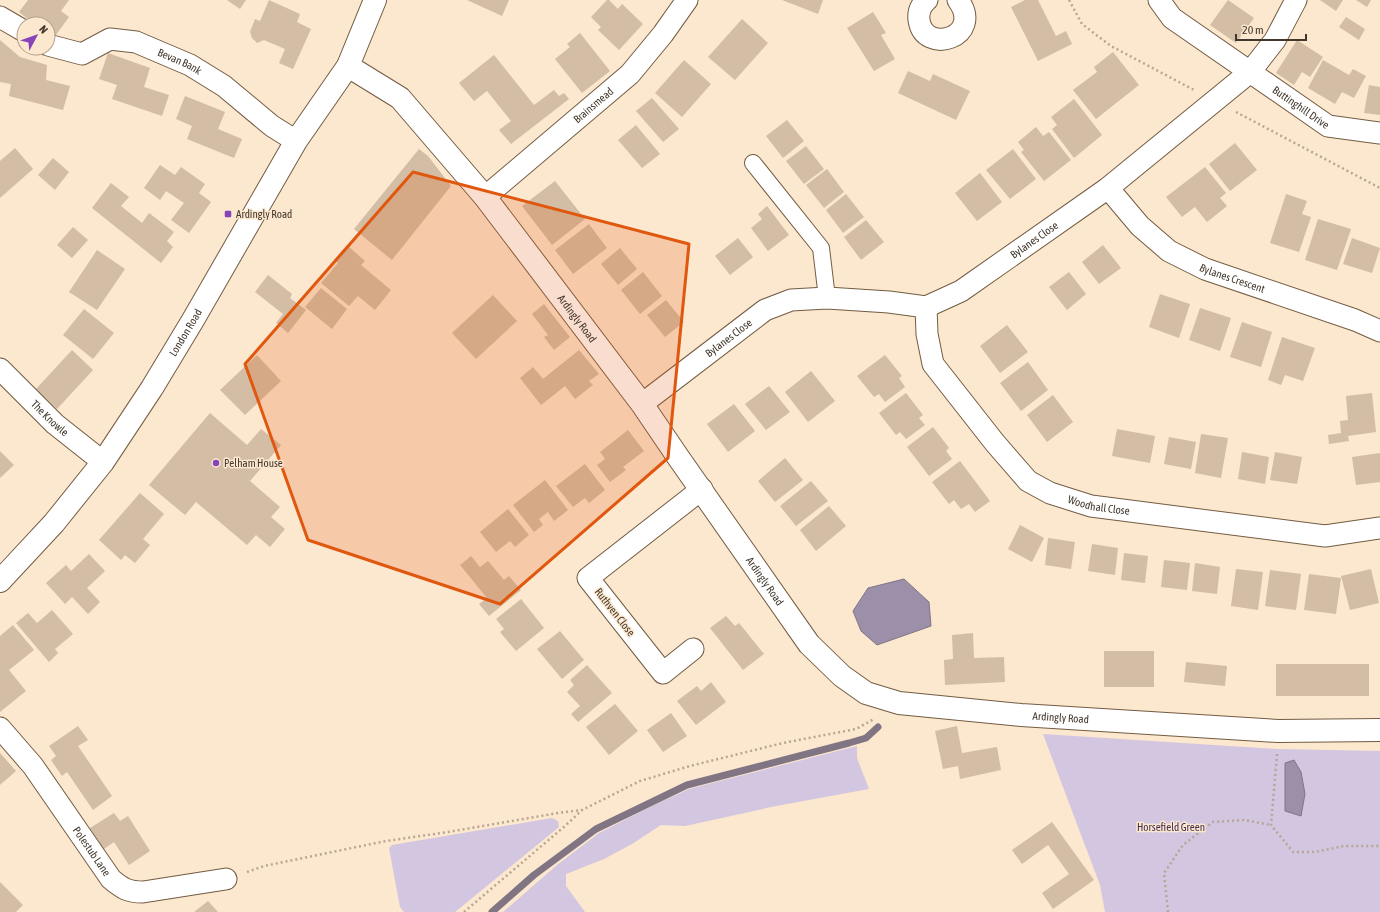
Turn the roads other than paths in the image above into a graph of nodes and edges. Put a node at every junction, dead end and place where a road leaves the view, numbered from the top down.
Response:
1 (375, 0) edge
2 (687, 0) edge
3 (958, 0) edge
4 (1159, 0) edge
5 (1296, 0) edge
6 (924, 1) edge
7 (0, 17) edge
8 (16, 26) edge
9 (56, 47) edge
10 (348, 66) junction
11 (1250, 72) junction
12 (1380, 133) edge
13 (296, 141) junction
14 (753, 163) dead end
15 (1108, 188) junction
16 (485, 197) junction
17 (827, 298) junction
18 (926, 307) junction
19 (1380, 331) edge
20 (0, 369) edge
21 (642, 404) junction
22 (103, 462) junction
23 (702, 489) junction
24 (1380, 528) edge
25 (0, 582) edge
26 (693, 649) dead end
27 (0, 728) edge
28 (1380, 730) edge
29 (226, 879) road end

1 - 10 street, London Road
2 - 16 street, Brainsmead
3 - 6 street
4 - 11 street, Buttinghill Drive
5 - 11 street
7 - 8 street
9 - 13 street, Bevan Bank
10 - 13 street, London Road
10 - 16 street, Ardingly Road
11 - 12 street, Buttinghill Drive
11 - 15 street, Bylanes Close
13 - 22 street, London Road
14 - 17 street
15 - 18 street, Bylanes Close
15 - 19 street, Bylanes Crescent
16 - 21 street, Ardingly Road
17 - 18 street, Bylanes Close
17 - 21 street, Bylanes Close
18 - 24 street, Woodhall Close
20 - 22 street, The Knowle
21 - 23 street, Ardingly Road
22 - 25 street, London Road
23 - 26 street, Ruthven Close
23 - 28 street, Ardingly Road
27 - 29 street, Polestub Lane

